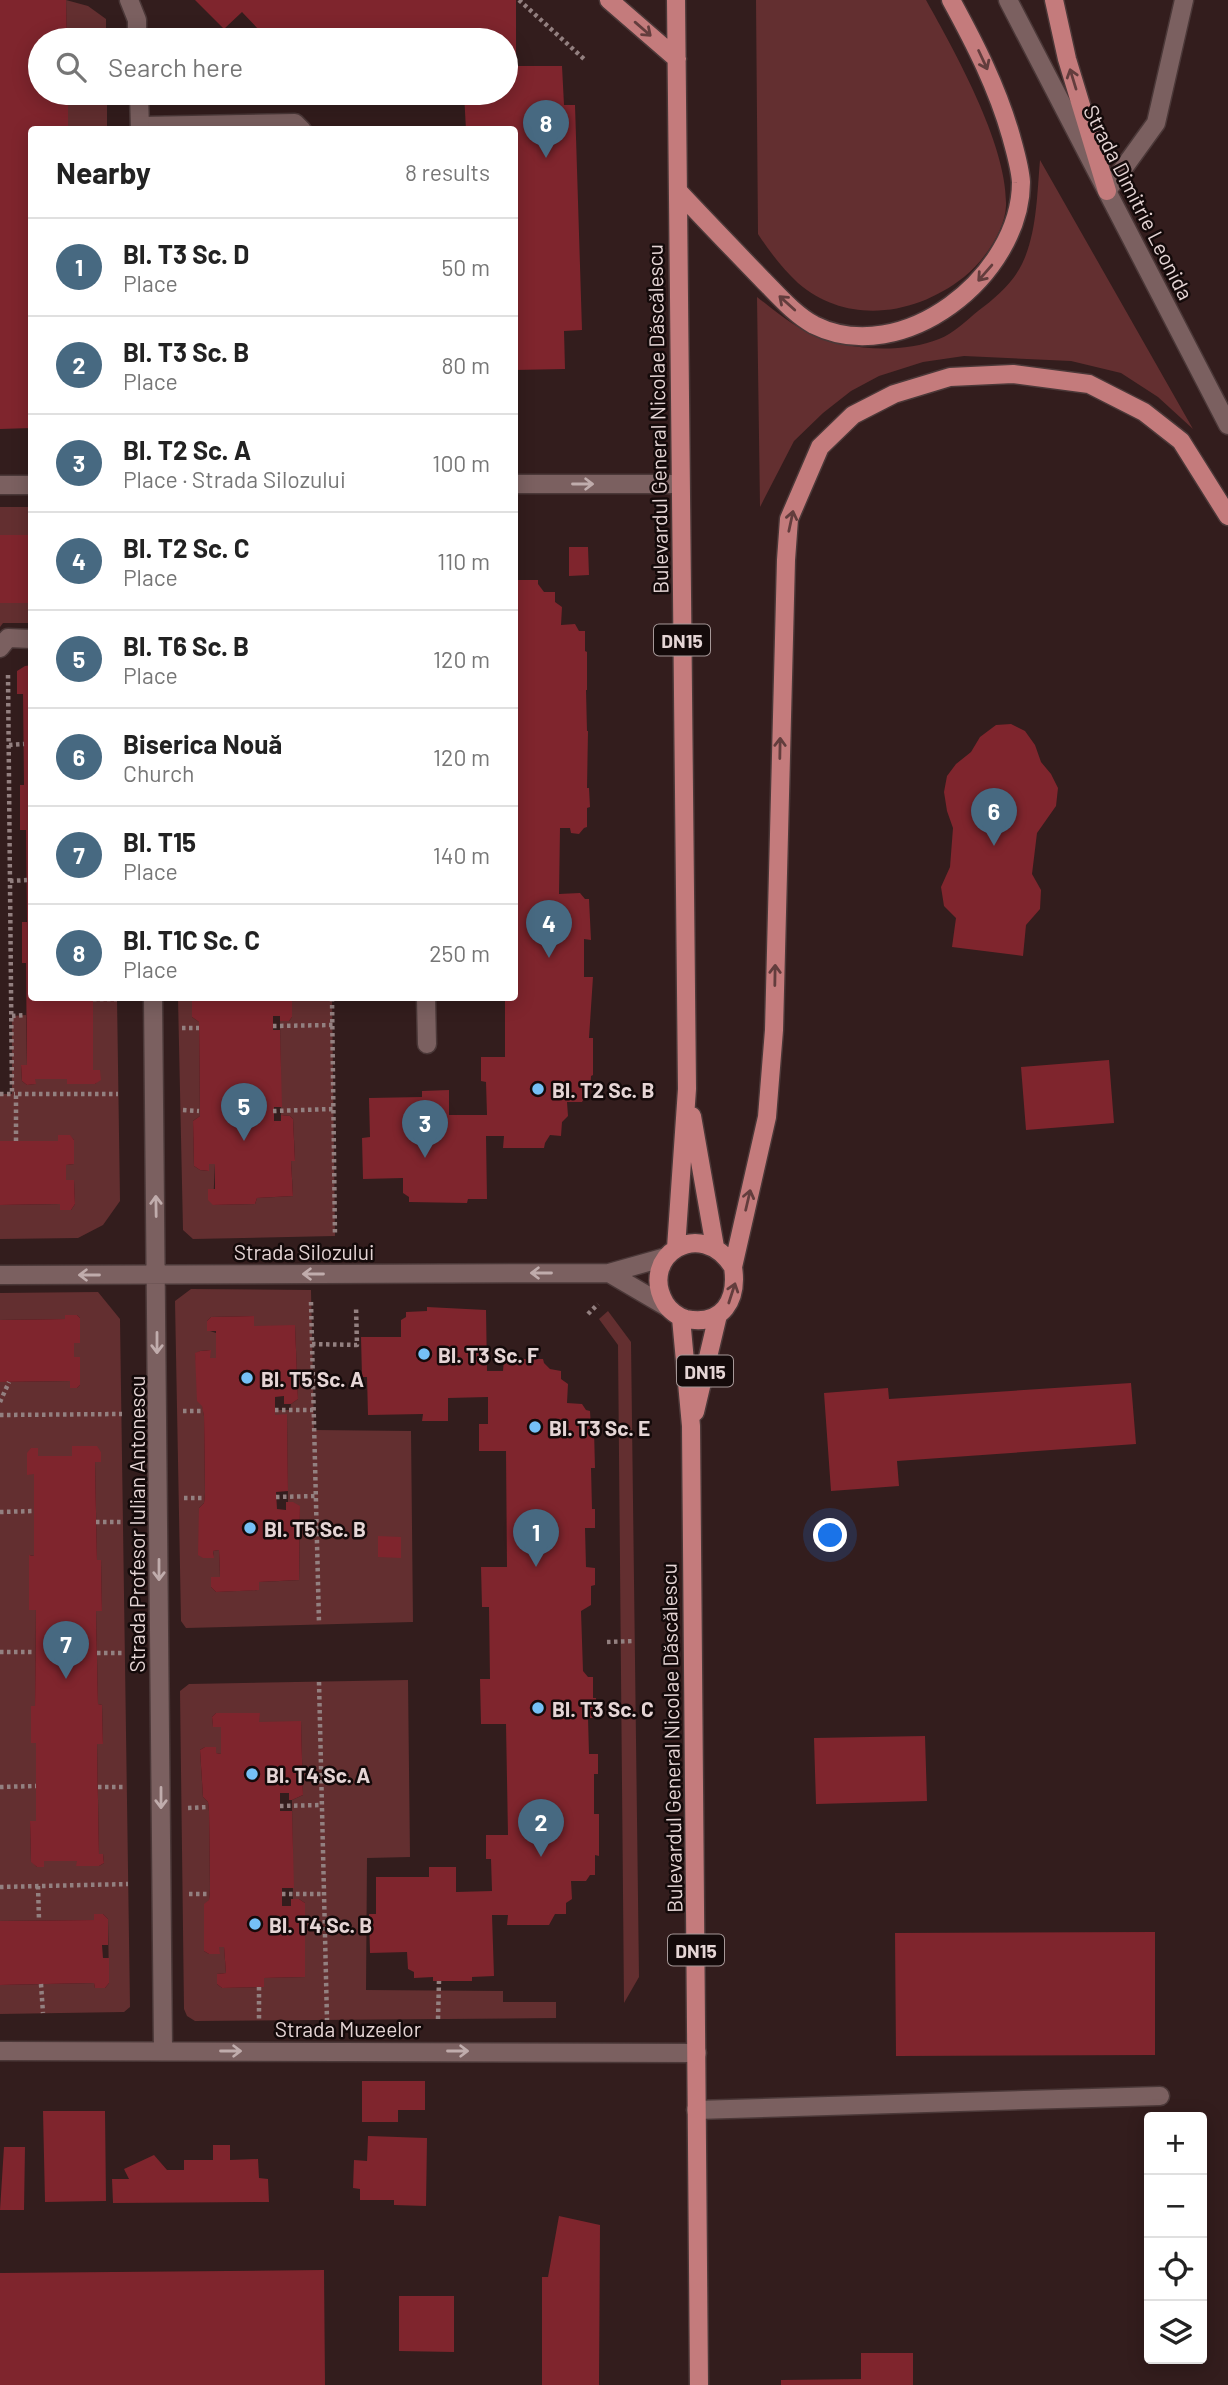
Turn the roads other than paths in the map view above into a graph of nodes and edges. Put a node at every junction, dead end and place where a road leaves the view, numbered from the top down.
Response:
1 (129, 0) edge
2 (609, 0) edge
3 (676, 0) edge
4 (951, 0) edge
5 (1008, 0) edge
6 (1054, 0) edge
7 (1184, 0) edge
8 (136, 28) edge
9 (677, 59) junction
10 (139, 105) edge
11 (140, 126) edge
12 (202, 126) edge
13 (298, 126) edge
14 (677, 191) junction
15 (1108, 191) junction
16 (1228, 425) edge
17 (518, 484) edge
18 (680, 484) junction
19 (0, 485) edge
20 (28, 485) edge
21 (1228, 516) edge
22 (28, 639) edge
23 (0, 648) edge
24 (153, 1001) edge
25 (426, 1001) edge
26 (427, 1044) dead end
27 (687, 1089) junction
28 (715, 1247) junction
29 (671, 1253) junction
30 (733, 1267) junction
31 (609, 1273) junction
32 (157, 1274) junction
33 (0, 1275) edge
34 (674, 1313) junction
35 (718, 1315) junction
36 (691, 1426) junction
37 (163, 2050) junction
38 (0, 2051) edge
39 (697, 2053) junction
40 (1160, 2096) dead end
41 (696, 2110) junction
42 (699, 2385) edge

1 - 8 street
2 -> 9 main road
3 - 9 main road, Bulevardul General Nicolae Dăscălescu / DN15
4 -> 14 main road
5 - 15 street, Strada Dimitrie Leonida
15 -> 6 main road
7 - 15 street
9 - 14 main road, Bulevardul General Nicolae Dăscălescu / DN15
10 - 11 street
12 - 13 street
14 - 18 main road, Bulevardul General Nicolae Dăscălescu / DN15
15 - 16 street, Strada Dimitrie Leonida
17 -> 18 street
18 - 27 main road, Bulevardul General Nicolae Dăscălescu / DN15
19 - 20 street
30 -> 21 main road
22 - 23 street
32 -> 24 street, Strada Profesor Iulian Antonescu
25 - 26 street
27 - 28 main road, Bulevardul General Nicolae Dăscălescu / DN15
27 - 29 main road, Bulevardul General Nicolae Dăscălescu / DN15
28 - 29 main road
28 - 30 main road
29 - 31 street, Strada Silozului
29 - 34 main road, DN15
35 -> 30 main road, DN15
31 -> 32 street, Strada Silozului
31 - 34 street
32 -> 33 street, Strada Silozului
32 -> 37 street, Strada Profesor Iulian Antonescu
34 - 35 main road
34 - 36 main road, Bulevardul General Nicolae Dăscălescu / DN15
35 - 36 main road, Bulevardul General Nicolae Dăscălescu / DN15
36 - 39 main road, Bulevardul General Nicolae Dăscălescu / DN15
37 - 38 street, Strada Muzeelor
37 -> 39 street, Strada Muzeelor
39 - 41 main road, Bulevardul General Nicolae Dăscălescu / DN15
40 - 41 street
41 - 42 main road, Bulevardul General Nicolae Dăscălescu / DN15

